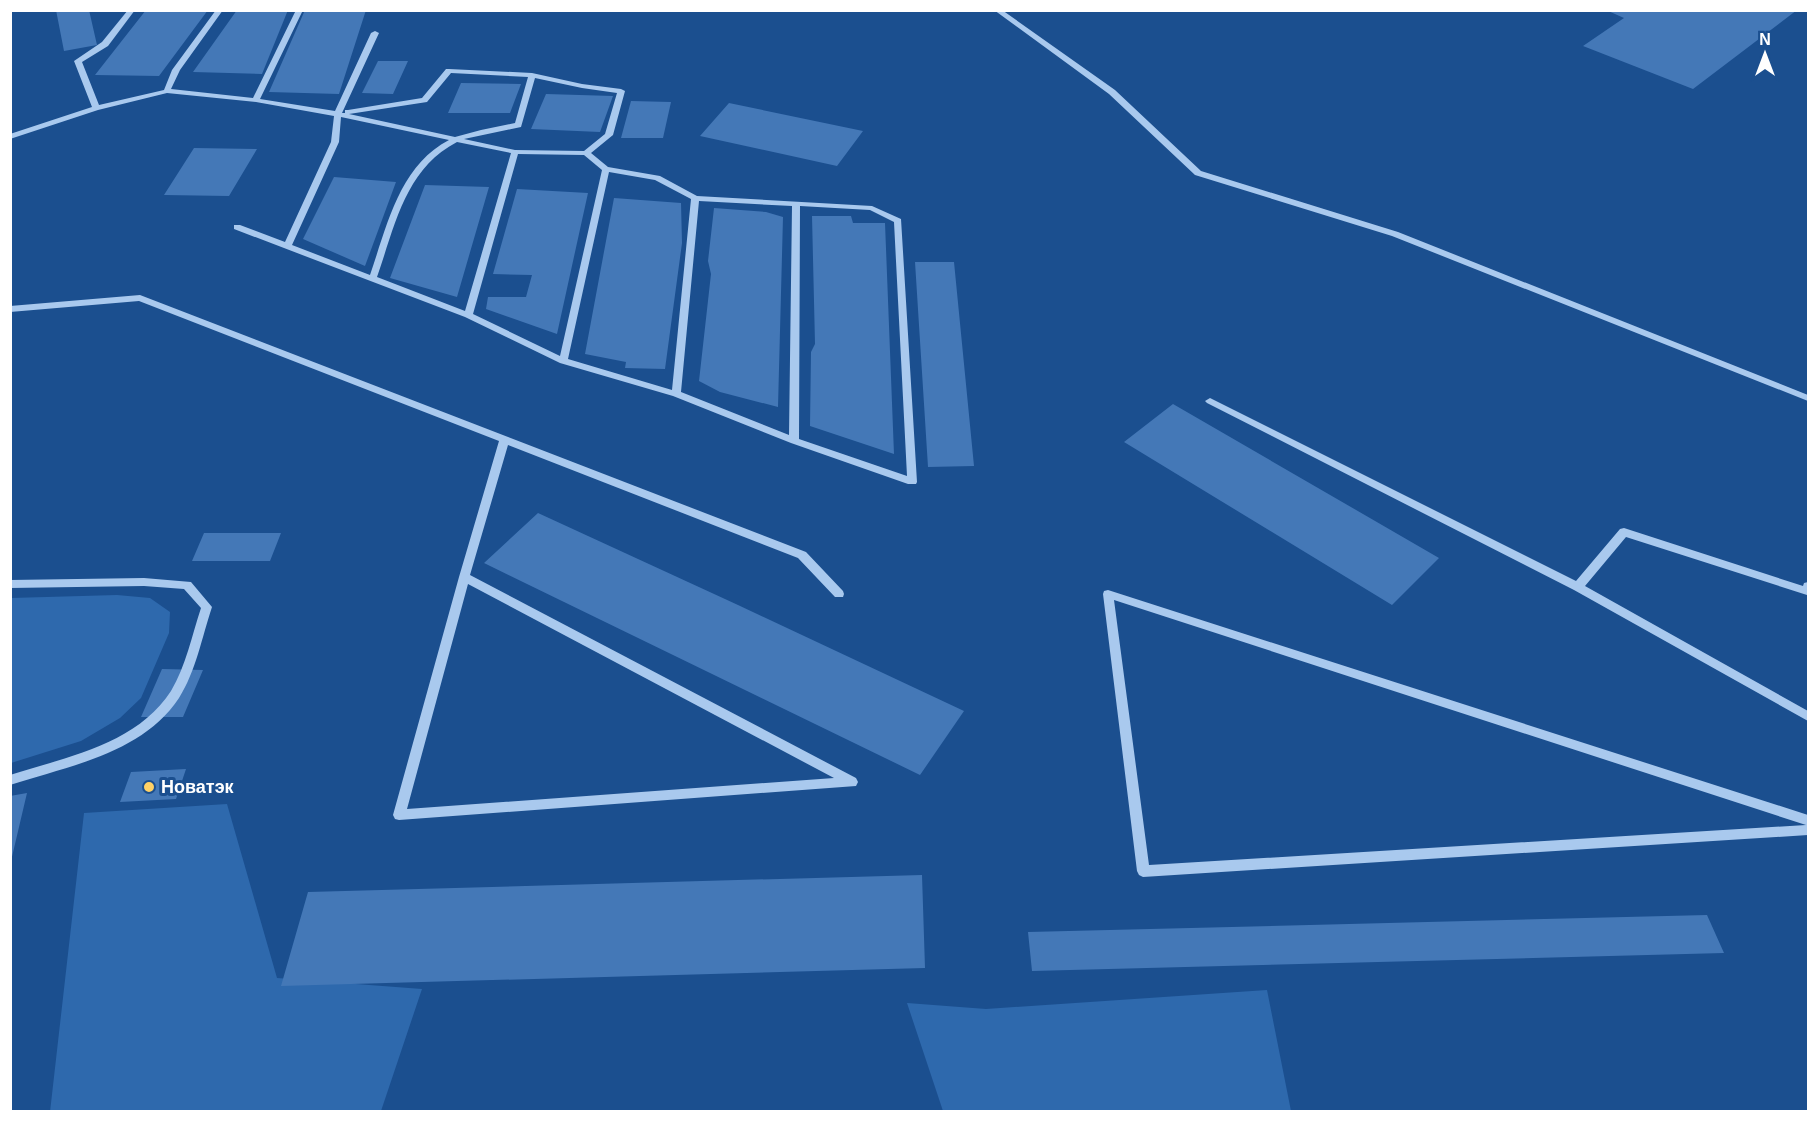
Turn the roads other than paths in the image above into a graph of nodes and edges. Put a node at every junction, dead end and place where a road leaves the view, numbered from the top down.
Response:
1 (132, 10) edge
2 (220, 10) edge
3 (300, 10) edge
4 (997, 10) edge
5 (375, 33) dead end
6 (532, 75) junction
7 (167, 91) junction
8 (256, 100) junction
9 (96, 108) junction
10 (338, 114) junction
11 (10, 136) edge
12 (458, 138) junction
13 (514, 152) junction
14 (586, 153) junction
15 (606, 169) junction
16 (695, 198) junction
17 (796, 205) junction
18 (237, 227) dead end
19 (288, 247) junction
20 (373, 278) junction
21 (10, 309) edge
22 (468, 315) junction
23 (563, 361) junction
24 (676, 394) junction
25 (1809, 398) edge
26 (1210, 401) dead end
27 (505, 440) junction
28 (794, 441) junction
29 (464, 577) junction
30 (10, 584) edge
31 (1578, 587) junction
32 (1808, 589) edge
33 (838, 594) dead end
34 (1809, 716) edge
35 (10, 780) edge
36 (1809, 820) edge
37 (1809, 831) edge

1 - 9 lane
2 - 7 lane
3 - 8 lane
4 - 25 lane
5 - 10 lane
6 - 10 lane
6 - 12 lane
6 - 14 lane
7 - 8 lane
7 - 9 lane
8 - 10 lane
9 - 11 lane
10 - 12 lane
10 - 19 lane
12 - 13 lane
12 - 20 lane
13 - 14 lane
13 - 22 lane
14 - 15 lane
15 - 16 lane
15 - 23 lane
16 - 17 lane
16 - 24 lane
17 - 28 lane
17 - 28 lane
18 - 19 lane
19 - 20 lane
20 - 22 lane
21 - 27 lane
22 - 23 lane
23 - 24 lane
24 - 28 lane
26 - 31 lane
27 - 29 lane
27 - 33 lane
29 - 29 lane
30 - 35 lane
31 - 32 lane
31 - 34 lane
36 - 37 lane

